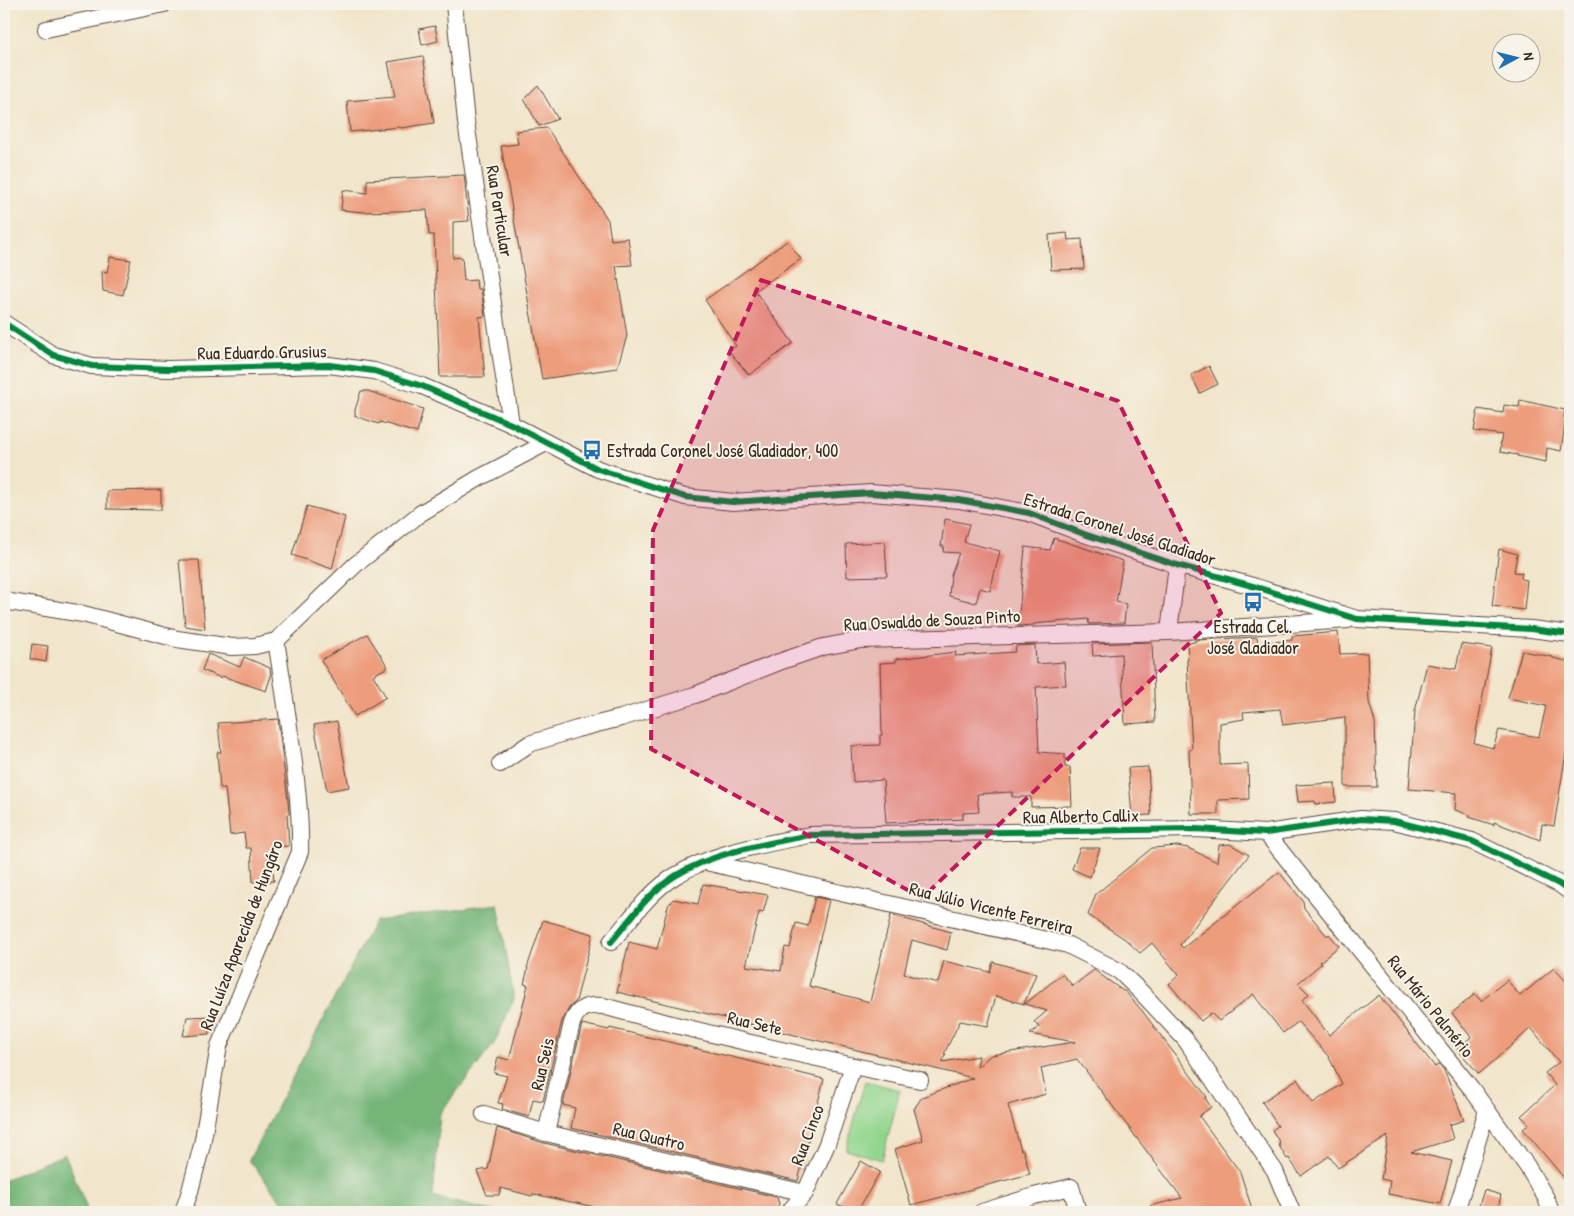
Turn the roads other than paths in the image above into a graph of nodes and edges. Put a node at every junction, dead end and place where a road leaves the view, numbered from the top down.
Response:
1 (164, 4) edge
2 (454, 4) edge
3 (46, 28) dead end
4 (4, 323) edge
5 (511, 424) junction
6 (546, 443) junction
7 (1177, 565) junction
8 (4, 602) edge
9 (1357, 619) junction
10 (1169, 632) junction
11 (1570, 634) edge
12 (276, 641) junction
13 (500, 764) dead end
14 (1266, 833) junction
15 (704, 862) junction
16 (1570, 892) edge
17 (611, 942) dead end
18 (582, 1008) joint
19 (853, 1066) junction
20 (920, 1080) dead end
21 (1487, 1110) junction
22 (484, 1114) dead end
23 (546, 1133) junction
24 (805, 1193) junction
25 (183, 1212) edge
26 (789, 1212) edge
27 (982, 1212) edge
28 (1078, 1212) edge
29 (1292, 1212) edge
30 (1456, 1212) edge
31 (1551, 1212) edge

1 - 3 street
2 - 5 street, Rua Particular
4 - 5 street, Rua Eduardo Grusius
5 - 6 street, Rua Eduardo Grusius
6 - 7 street, Estrada Coronel José Gladiador
6 - 12 street
7 - 9 street, Estrada Coronel José Gladiador
7 - 10 street
8 - 12 street
9 - 10 street, Rua Oswaldo de Souza Pinto
9 - 11 street, Estrada Coronel José Gladiador
10 - 13 street, Rua Oswaldo de Souza Pinto
12 - 25 street, Rua Luíza Aparecida de Hungáro
14 - 15 street, Rua Alberto Callix
14 - 16 street, Rua Alberto Callix
14 - 21 street, Rua Mário Palmério
15 - 17 street, Rua Alberto Callix
15 - 29 street, Rua Júlio Vicente Ferreira
18 - 19 street, Rua Sete
18 - 23 street, Rua Seis
19 - 20 street, Rua Sete
19 - 24 street, Rua Cinco
21 - 30 street
21 - 31 street, Rua Mário Palmério
22 - 23 street, Rua Quatro
23 - 24 street, Rua Quatro
24 - 26 street, Rua Cinco
27 - 28 street

